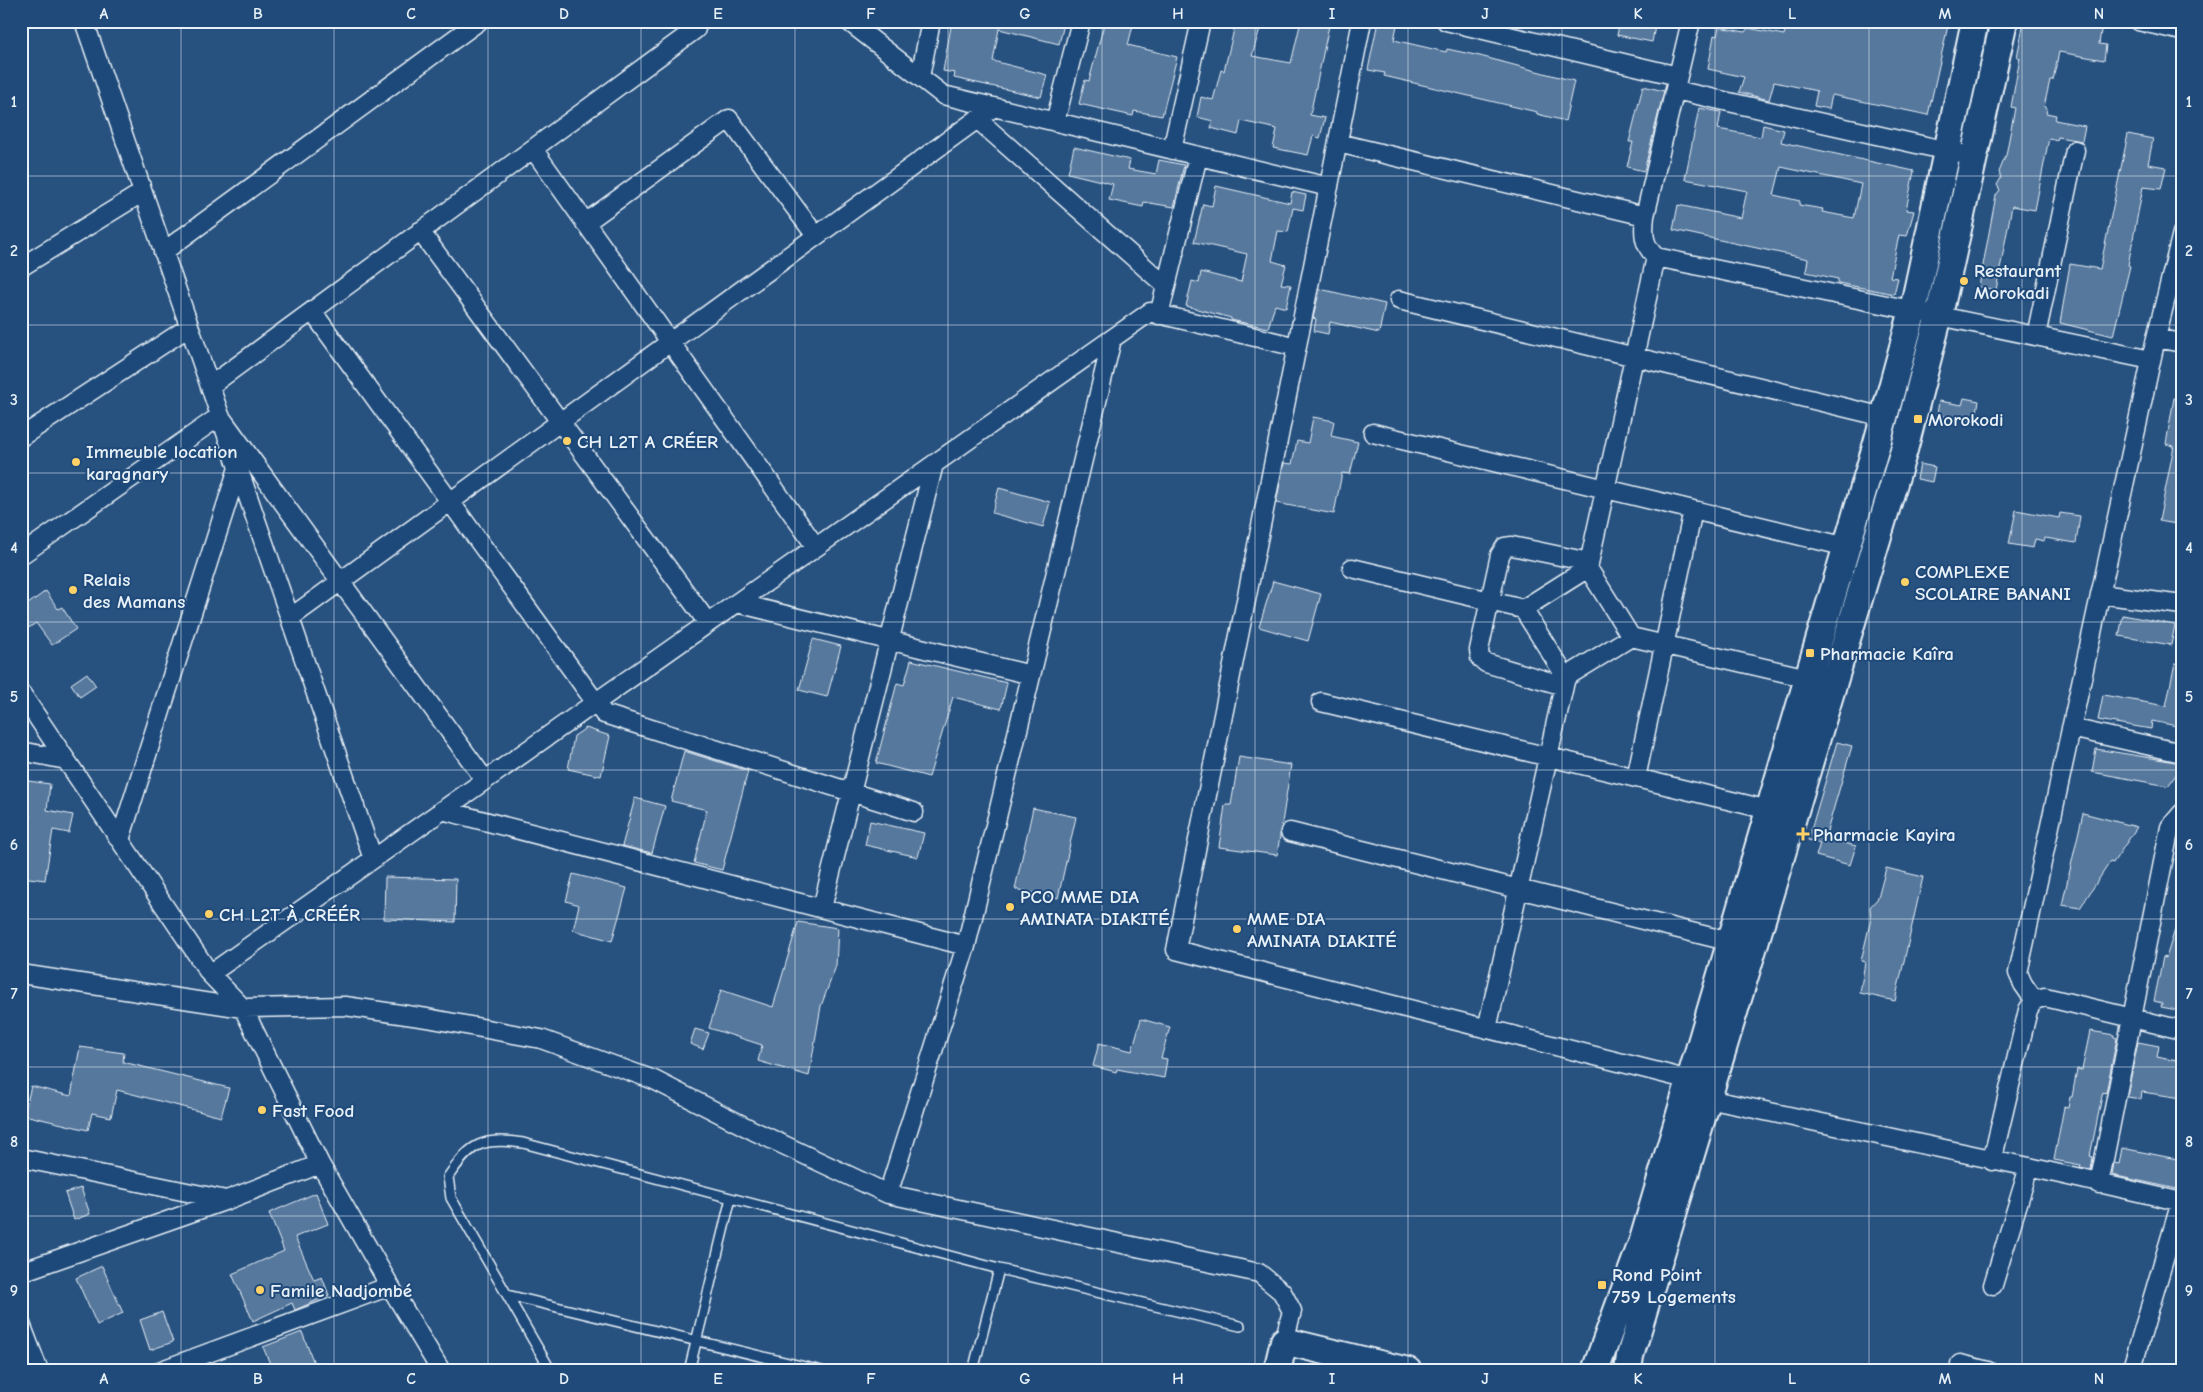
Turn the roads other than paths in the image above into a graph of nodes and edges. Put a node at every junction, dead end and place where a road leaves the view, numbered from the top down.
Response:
1 (84, 21) edge
2 (479, 21) edge
3 (848, 21) edge
4 (931, 21) edge
5 (1081, 21) edge
6 (1201, 21) edge
7 (1362, 21) edge
8 (1446, 21) edge
9 (1691, 21) edge
10 (1975, 21) edge
11 (2004, 21) edge
12 (2138, 21) edge
13 (696, 29) dead end
14 (2182, 30) edge
15 (920, 77) junction
16 (1676, 83) junction
17 (994, 107) junction
18 (977, 119) junction
19 (1055, 122) junction
20 (1338, 143) junction
21 (533, 149) junction
22 (1172, 150) junction
23 (1948, 150) junction
24 (2075, 150) dead end
25 (1198, 156) junction
26 (1975, 157) junction
27 (1329, 187) junction
28 (143, 192) junction
29 (1645, 216) junction
30 (585, 223) junction
31 (420, 231) junction
32 (2182, 233) edge
33 (816, 236) junction
34 (163, 252) junction
35 (1656, 257) junction
36 (21, 267) edge
37 (1166, 286) junction
38 (1399, 300) dead end
39 (312, 310) junction
40 (1913, 310) junction
41 (1159, 315) junction
42 (1939, 315) junction
43 (189, 327) junction
44 (2036, 336) junction
45 (2156, 338) junction
46 (1112, 339) junction
47 (670, 342) junction
48 (2182, 343) edge
49 (1297, 346) junction
50 (1634, 357) junction
51 (2151, 360) junction
52 (210, 386) junction
53 (220, 416) junction
54 (1884, 417) junction
55 (560, 422) junction
56 (1373, 433) dead end
57 (21, 437) edge
58 (934, 464) junction
59 (238, 468) junction
60 (1606, 489) junction
61 (451, 501) junction
62 (1693, 510) junction
63 (816, 547) junction
64 (1847, 547) junction
65 (21, 555) edge
66 (1589, 565) junction
67 (1352, 568) dead end
68 (340, 581) junction
69 (2100, 594) junction
70 (1490, 601) junction
71 (737, 603) junction
72 (2182, 605) edge
73 (1523, 609) junction
74 (290, 618) junction
75 (708, 623) junction
76 (1631, 637) junction
77 (889, 640) junction
78 (1664, 644) junction
79 (1031, 675) junction
80 (1808, 678) junction
81 (1565, 682) junction
82 (21, 693) edge
83 (596, 702) junction
84 (1321, 702) dead end
85 (2071, 728) junction
86 (21, 751) edge
87 (2182, 752) edge
88 (1548, 756) junction
89 (66, 760) junction
90 (1636, 778) junction
91 (486, 780) junction
92 (851, 792) junction
93 (442, 810) junction
94 (1769, 810) junction
95 (914, 812) dead end
96 (2182, 812) edge
97 (1290, 832) dead end
98 (120, 840) junction
99 (373, 859) junction
100 (1519, 889) junction
101 (822, 908) junction
102 (1730, 942) junction
103 (966, 946) junction
104 (21, 974) edge
105 (210, 974) junction
106 (2034, 1000) junction
107 (243, 1008) junction
108 (2132, 1018) junction
109 (1487, 1029) junction
110 (2182, 1030) edge
111 (1674, 1076) dead end
112 (1708, 1099) junction
113 (21, 1158) edge
114 (1992, 1161) junction
115 (320, 1164) junction
116 (2030, 1167) junction
117 (2099, 1184) junction
118 (888, 1194) junction
119 (730, 1198) junction
120 (228, 1200) junction
121 (2181, 1202) edge
122 (999, 1269) junction
123 (21, 1272) edge
124 (1993, 1285) dead end
125 (390, 1286) junction
126 (507, 1295) junction
127 (21, 1324) edge
128 (1240, 1326) dead end
129 (696, 1340) junction
130 (1284, 1341) junction
131 (1960, 1364) dead end
132 (816, 1370) edge
133 (39, 1371) edge
134 (159, 1371) edge
135 (441, 1371) edge
136 (551, 1371) edge
137 (689, 1371) edge
138 (973, 1371) edge
139 (1277, 1371) edge
140 (1408, 1371) edge
141 (1595, 1371) edge
142 (1628, 1371) edge
143 (1988, 1371) edge
144 (2131, 1371) edge

1 - 28 street
2 - 34 street
3 - 15 street
4 - 15 street
5 - 19 street
6 - 22 street
7 - 20 street
8 - 16 street
9 - 16 street
10 - 23 street
11 - 26 street
12 - 14 street
13 - 21 street
15 - 17 street
16 - 23 street
16 - 29 street
17 - 18 street
17 - 19 street
18 - 33 street
18 - 37 street
19 - 22 street
20 - 27 street
20 - 29 street
21 - 30 street
21 - 31 street
22 - 25 street
23 - 26 street
23 - 40 street
24 - 44 street
25 - 27 street
25 - 37 street
26 - 42 street
27 - 49 street
28 - 34 street
28 - 36 street
29 - 35 street
30 - 33 street
30 - 47 street
31 - 39 street
31 - 55 street
32 - 45 street
33 - 47 street
34 - 43 street
35 - 40 street
35 - 50 street
37 - 41 street
38 - 50 street
39 - 52 street
39 - 61 street
40 - 42 street
40 - 54 street
41 - 46 street
41 - 49 street
42 - 44 street
42 - 112 street
43 - 52 street
43 - 57 street
44 - 51 street
45 - 48 street
45 - 51 street
46 - 58 street
46 - 79 street
47 - 55 street
47 - 63 street
49 - 109 street
50 - 54 street
50 - 60 street
51 - 69 street
52 - 53 street
53 - 59 street
53 - 65 street
53 - 68 street
54 - 64 street
55 - 61 street
55 - 75 street
56 - 60 street
58 - 63 street
58 - 77 street
59 - 74 street
59 - 98 street
60 - 62 street
60 - 66 street
61 - 68 street
61 - 83 street
62 - 64 street
62 - 78 street
63 - 71 street
64 - 80 street
66 - 70 street
66 - 73 street
66 - 76 street
67 - 70 street
68 - 74 street
68 - 91 street
69 - 72 street
69 - 85 street
70 - 73 street
70 - 81 street
71 - 75 street
71 - 77 street
73 - 81 street
74 - 99 street
75 - 83 street
76 - 78 street
76 - 81 street
77 - 79 street
77 - 92 street
78 - 80 street
78 - 90 street
79 - 103 street
80 - 94 street
81 - 88 street
82 - 89 street
83 - 91 street
83 - 92 street
84 - 88 street
85 - 87 street
85 - 106 street
86 - 89 street
88 - 90 street
88 - 100 street
89 - 98 street
90 - 94 street
91 - 93 street
92 - 95 street
92 - 101 street
93 - 99 street
93 - 101 street
94 - 102 street
96 - 108 street
97 - 100 street
98 - 105 street
99 - 105 street
100 - 102 street
100 - 109 street
101 - 103 street
102 - 141 street
103 - 118 street
104 - 107 street
105 - 107 street
106 - 108 street
106 - 114 street
107 - 115 street
107 - 118 street
108 - 110 street
108 - 117 street
109 - 111 street
112 - 114 street
112 - 142 street
113 - 120 street
114 - 116 street
115 - 120 street
115 - 125 street
116 - 117 street
116 - 124 street
117 - 121 street
118 - 130 street
119 - 122 lane
119 - 126 lane
119 - 129 lane
120 - 123 street
121 - 144 street
122 - 128 lane
122 - 138 lane
125 - 134 street
125 - 135 street
126 - 129 lane
126 - 136 lane
127 - 133 street
129 - 132 lane
129 - 137 lane
130 - 139 street
130 - 140 street
131 - 143 street

